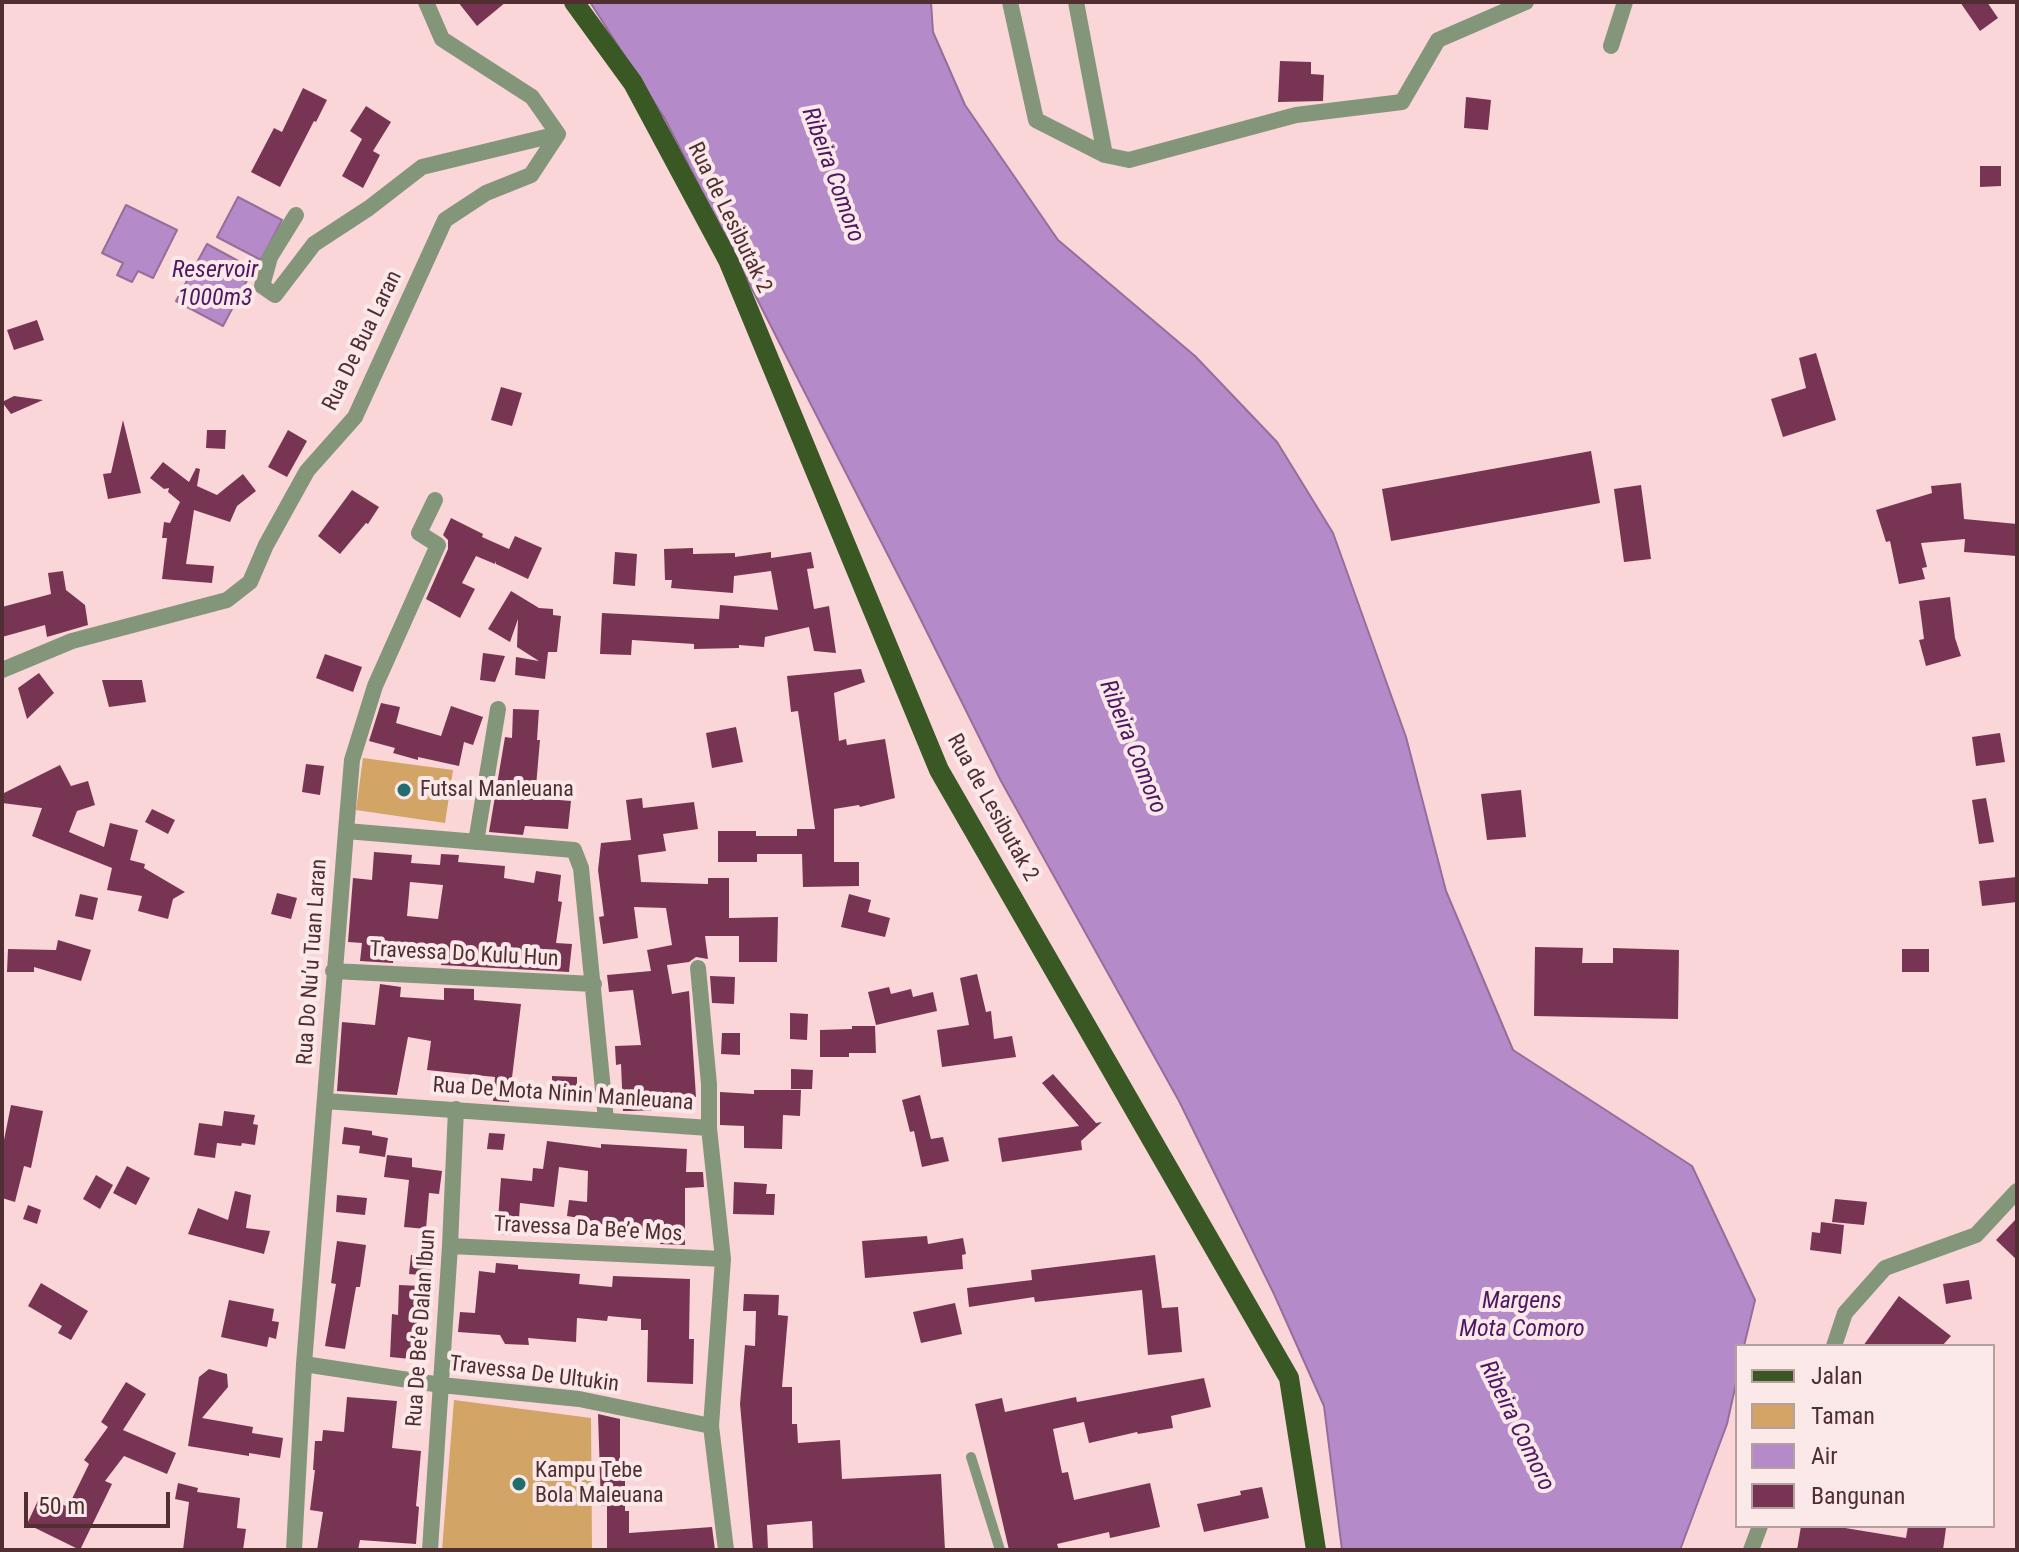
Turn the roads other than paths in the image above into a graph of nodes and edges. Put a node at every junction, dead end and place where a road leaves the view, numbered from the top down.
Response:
1 (426, 2) edge
2 (574, 2) edge
3 (1010, 2) edge
4 (1076, 2) edge
5 (1526, 2) edge
6 (1625, 2) edge
7 (1611, 46) dead end
8 (558, 134) junction
9 (1105, 155) junction
10 (296, 215) dead end
11 (435, 500) dead end
12 (2, 670) edge
13 (498, 709) dead end
14 (346, 831) junction
15 (476, 842) junction
16 (698, 968) dead end
17 (333, 971) junction
18 (594, 984) junction
19 (325, 1101) junction
20 (456, 1109) junction
21 (606, 1120) junction
22 (709, 1128) junction
23 (2017, 1191) edge
24 (450, 1246) junction
25 (723, 1259) junction
26 (1835, 1344) edge
27 (304, 1364) junction
28 (441, 1385) junction
29 (711, 1426) junction
30 (971, 1457) dead end
31 (1759, 1528) edge
32 (294, 1550) edge
33 (430, 1550) edge
34 (726, 1550) edge
35 (1000, 1550) edge
36 (1316, 1550) edge
37 (1751, 1550) edge

1 - 8 street
2 - 36 main road, Rua de Lesibutak 2
3 - 9 street
4 - 9 street
5 - 9 street
6 - 7 street
8 - 10 street
8 - 12 street, Rua De Bua Laran
11 - 14 street
13 - 15 street
14 - 15 street, Rua Do Nu’u Tuan Laran
14 - 17 street, Rua Do Nu’u Tuan Laran
15 - 18 street, Rua Do Nu’u Tuan Laran
16 - 22 street
17 - 18 street, Travessa Do Kulu Hun
17 - 19 street, Rua Do Nu’u Tuan Laran
18 - 21 street, Rua Do Nu’u Tuan Laran
19 - 20 street, Rua De Mota Ninin Manleuana
19 - 27 street, Rua Do Nu’u Tuan Laran
20 - 21 street, Rua De Mota Ninin Manleuana
20 - 24 street, Rua De Be’e Dalan Ibun
21 - 22 street, Rua De Mota Ninin Manleuana
22 - 25 street, Rua De Mota Ninin Manleuana
23 - 26 street
24 - 25 street, Travessa Da Be’e Mos
24 - 28 street, Rua De Be’e Dalan Ibun
25 - 29 street, Rua De Mota Ninin Manleuana
27 - 28 street, Travessa De Ultukin
27 - 32 street, Rua Do Nu’u Tuan Laran
28 - 29 street, Travessa De Ultukin
28 - 33 street, Rua De Be’e Dalan Ibun
29 - 34 street, Rua De Mota Ninin Manleuana
30 - 35 lane
31 - 37 street

